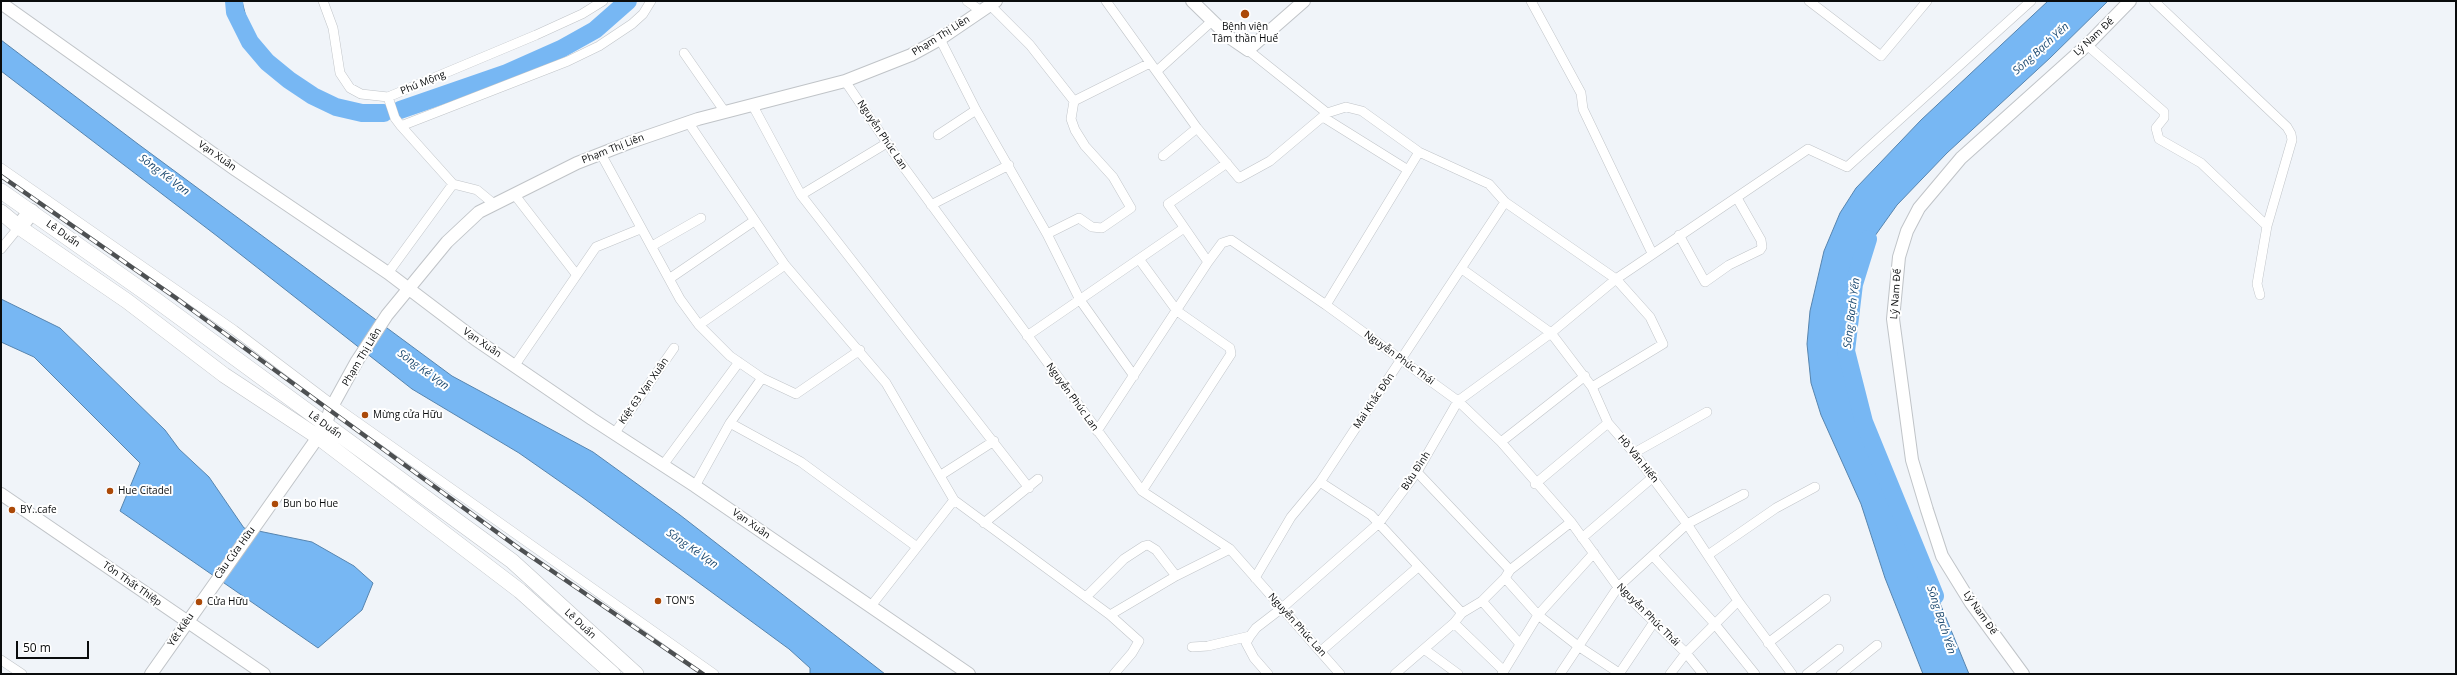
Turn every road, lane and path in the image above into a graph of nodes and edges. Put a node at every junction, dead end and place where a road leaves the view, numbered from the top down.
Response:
1 (323, 1) edge
2 (603, 1) edge
3 (651, 1) edge
4 (966, 1) edge
5 (1106, 1) edge
6 (1192, 1) edge
7 (1304, 1) edge
8 (1531, 1) edge
9 (1809, 1) edge
10 (1927, 1) edge
11 (2031, 1) edge
12 (2130, 1) edge
13 (2154, 1) edge
14 (1, 3) edge
15 (1821, 5) edge
16 (989, 6) edge
17 (1212, 21) junction
18 (940, 39) junction
19 (2087, 45) junction
20 (1248, 50) junction
21 (684, 53) dead end
22 (1150, 63) junction
23 (1158, 70) junction
24 (845, 81) junction
25 (388, 97) junction
26 (1074, 101) junction
27 (753, 106) junction
28 (976, 110) junction
29 (726, 112) junction
30 (1325, 115) junction
31 (688, 122) junction
32 (401, 126) junction
33 (1197, 128) junction
34 (938, 135) dead end
35 (887, 143) junction
36 (1419, 152) junction
37 (601, 154) junction
38 (1163, 156) dead end
39 (1227, 163) junction
40 (1009, 165) junction
41 (1, 168) edge
42 (1408, 170) junction
43 (452, 184) junction
44 (1, 191) edge
45 (514, 194) junction
46 (801, 195) junction
47 (1737, 198) junction
48 (1505, 202) junction
49 (494, 204) junction
50 (931, 205) junction
51 (1, 212) edge
52 (31, 212) junction
53 (701, 218) dead end
54 (754, 222) junction
55 (2267, 226) junction
56 (19, 227) junction
57 (1184, 228) junction
58 (640, 229) junction
59 (1047, 234) junction
60 (1679, 235) junction
61 (652, 246) junction
62 (1, 249) edge
63 (1652, 253) junction
64 (1139, 259) junction
65 (1208, 262) junction
66 (785, 265) junction
67 (1462, 269) junction
68 (388, 273) junction
69 (576, 274) junction
70 (668, 279) junction
71 (1616, 279) junction
72 (408, 289) junction
73 (2260, 295) dead end
74 (1080, 300) junction
75 (1326, 305) junction
76 (1177, 312) junction
77 (699, 325) junction
78 (1551, 333) junction
79 (1027, 336) junction
80 (674, 348) dead end
81 (860, 350) junction
82 (1402, 360) junction
83 (739, 362) junction
84 (515, 365) junction
85 (1134, 376) junction
86 (1584, 376) junction
87 (762, 378) junction
88 (1592, 387) junction
89 (1458, 401) junction
90 (333, 405) junction
91 (1707, 412) dead end
92 (1608, 423) junction
93 (730, 424) junction
94 (322, 431) junction
95 (1097, 432) junction
96 (614, 434) junction
97 (994, 441) junction
98 (1501, 442) junction
99 (1634, 453) junction
100 (663, 465) junction
101 (1417, 472) junction
102 (941, 474) junction
103 (1652, 477) junction
104 (1038, 479) dead end
105 (1320, 482) junction
106 (1536, 484) junction
107 (695, 486) junction
108 (1815, 487) dead end
109 (1029, 488) junction
110 (1142, 491) junction
111 (1, 494) edge
112 (1744, 494) dead end
113 (954, 500) junction
114 (1570, 522) junction
115 (984, 523) junction
116 (1379, 523) junction
117 (1688, 524) junction
118 (1582, 538) junction
119 (917, 546) junction
120 (1230, 549) junction
121 (1594, 553) junction
122 (1708, 555) junction
123 (1653, 556) junction
124 (1418, 567) junction
125 (1510, 570) junction
126 (1176, 576) junction
127 (532, 577) junction
128 (1255, 578) junction
129 (1505, 578) junction
130 (211, 587) joint
131 (1618, 587) junction
132 (520, 591) junction
133 (1086, 597) junction
134 (1826, 599) dead end
135 (1482, 601) junction
136 (1738, 601) junction
137 (871, 606) junction
138 (1282, 608) junction
139 (1462, 613) junction
140 (1110, 615) junction
141 (1538, 615) junction
142 (186, 622) junction
143 (1654, 622) junction
144 (1454, 623) junction
145 (1714, 623) junction
146 (1250, 636) junction
147 (1768, 643) junction
148 (1520, 644) junction
149 (1877, 645) dead end
150 (1578, 646) junction
151 (1192, 647) dead end
152 (1424, 649) junction
153 (1839, 649) dead end
154 (1321, 651) junction
155 (1686, 653) junction
156 (1, 660) edge
157 (1503, 673) edge
158 (22, 674) edge
159 (151, 674) edge
160 (264, 674) edge
161 (614, 674) edge
162 (636, 674) edge
163 (714, 674) edge
164 (969, 674) edge
165 (1114, 674) edge
166 (1268, 674) edge
167 (1340, 674) edge
168 (1395, 674) edge
169 (1458, 674) edge
170 (1560, 674) edge
171 (1619, 674) edge
172 (1670, 674) edge
173 (1703, 674) edge
174 (1755, 674) edge
175 (1792, 674) edge
176 (1807, 674) edge
177 (1841, 674) edge
178 (2023, 674) edge

1 - 25 street
2 - 25 street, Phú Mộng
3 - 32 street
4 - 16 street
5 - 22 street
6 - 17 street
7 - 20 street
8 - 63 street
9 - 15 street
10 - 15 street
11 - 47 street, Bửu Đình
12 - 19 street, Lý Nam Đế
13 - 55 street
14 - 68 street, Vạn Xuân
16 - 18 street, Phạm Thị Liên
16 - 26 street
17 - 20 street
17 - 23 street
18 - 24 street, Phạm Thị Liên
18 - 28 street
19 - 55 street
19 - 178 street, Lý Nam Đế
20 - 30 street
21 - 29 street
22 - 23 street
22 - 26 street
23 - 33 street
24 - 27 street, Phạm Thị Liên
24 - 35 street, Nguyễn Phúc Lan
25 - 32 street, Phú Mộng
26 - 59 street
27 - 29 street, Phạm Thị Liên
27 - 46 street
28 - 34 street
28 - 40 street
29 - 31 street, Phạm Thị Liên
30 - 36 street
30 - 39 street
30 - 42 street
31 - 37 street, Phạm Thị Liên
31 - 54 street
32 - 43 street, Phú Mộng
33 - 38 street
33 - 39 street
35 - 46 street
35 - 50 street, Nguyễn Phúc Lan
36 - 42 street
36 - 48 street
37 - 45 street, Phạm Thị Liên
37 - 58 street
39 - 57 street
40 - 50 street
40 - 59 street
41 - 90 street
42 - 75 street
43 - 49 street
43 - 68 street
44 - 52 main road, Lê Duẩn
45 - 49 street, Phạm Thị Liên
45 - 69 street
46 - 97 street
47 - 60 street, Bửu Đình
47 - 60 street
48 - 67 street, Mai Khắc Đôn
48 - 71 street
49 - 72 street, Phạm Thị Liên
50 - 79 street, Nguyễn Phúc Lan
51 - 56 main road, Lê Duẩn
52 - 56 highway
52 - 94 main road, Lê Duẩn
53 - 61 street
54 - 66 street
54 - 70 street
55 - 73 street
56 - 62 street
56 - 94 main road, Lê Duẩn
57 - 64 street
57 - 65 street
58 - 61 street
58 - 69 street
59 - 74 street
60 - 63 street, Bửu Đình
61 - 70 street
63 - 71 street, Bửu Đình
64 - 74 street
64 - 76 street
65 - 75 street, Nguyễn Phúc Thái
65 - 76 street, Nguyễn Phúc Thái
66 - 77 street
66 - 81 street
67 - 78 street, Hồ Văn Hiến
67 - 82 street, Mai Khắc Đôn
68 - 72 street, Vạn Xuân
69 - 84 street
70 - 77 street
71 - 78 street, Bửu Đình
71 - 88 street
72 - 84 street, Vạn Xuân
72 - 90 street, Phạm Thị Liên
74 - 79 street
74 - 85 street
75 - 82 street, Nguyễn Phúc Thái
76 - 85 street, Nguyễn Phúc Thái
76 - 110 street
77 - 83 street
78 - 86 street, Hồ Văn Hiến
78 - 89 street, Bửu Đình
79 - 95 street, Nguyễn Phúc Lan
80 - 96 street, Kiệt 63 Vạn Xuân
81 - 87 street
81 - 102 street
82 - 89 street, Nguyễn Phúc Thái
82 - 105 street, Mai Khắc Đôn
83 - 87 street
83 - 100 street
84 - 96 street, Vạn Xuân
85 - 95 street, Nguyễn Phúc Thái
86 - 88 street, Hồ Văn Hiến
86 - 98 street
87 - 93 street
88 - 92 street, Hồ Văn Hiến
89 - 98 street, Nguyễn Phúc Thái
89 - 101 street, Bửu Đình
90 - 94 street, Phạm Thị Liên
90 - 163 street
91 - 99 street
92 - 99 street, Hồ Văn Hiến
92 - 106 street
93 - 107 street
93 - 119 street
94 - 127 main road, Lê Duẩn
94 - 130 street, Cầu Cửa Hữu
94 - 132 main road, Lê Duẩn
95 - 110 street, Nguyễn Phúc Lan
96 - 100 street, Vạn Xuân
97 - 102 street
97 - 109 street
98 - 106 street, Nguyễn Phúc Thái
99 - 103 street, Hồ Văn Hiến
100 - 107 street, Vạn Xuân
101 - 116 street, Bửu Đình
101 - 125 street
102 - 113 street
103 - 117 street, Hồ Văn Hiến
103 - 118 street
104 - 109 street
105 - 116 street
105 - 128 street, Mai Khắc Đôn
106 - 114 street, Nguyễn Phúc Thái
107 - 137 street, Vạn Xuân
108 - 122 street
109 - 115 street
110 - 120 street, Nguyễn Phúc Lan
111 - 142 street, Tôn Thất Thiệp
112 - 117 street
113 - 115 street
113 - 119 street
114 - 118 street, Nguyễn Phúc Thái
114 - 125 street
115 - 133 street
116 - 124 street
116 - 138 street, Bửu Đình
117 - 122 street, Hồ Văn Hiến
117 - 123 street
118 - 121 street, Nguyễn Phúc Thái
119 - 137 street
120 - 126 street
120 - 128 street, Nguyễn Phúc Lan
121 - 131 street, Nguyễn Phúc Thái
121 - 141 street
122 - 136 street, Hồ Văn Hiến
123 - 131 street
123 - 145 street
124 - 139 street
124 - 154 street
125 - 129 street
126 - 133 street
126 - 140 street
127 - 132 main road
127 - 162 main road, Lê Duẩn
128 - 138 street, Nguyễn Phúc Lan
129 - 135 street
129 - 141 street
130 - 142 street, Yết Kiêu
131 - 143 street, Nguyễn Phúc Thái
131 - 150 street
132 - 161 main road, Lê Duẩn
133 - 140 street
134 - 147 street
135 - 139 street
135 - 148 street
136 - 145 street
136 - 147 street, Hồ Văn Hiến
137 - 164 street, Vạn Xuân
138 - 146 street, Bửu Đình
138 - 154 street, Nguyễn Phúc Lan
139 - 144 street
140 - 165 street
141 - 148 street
141 - 150 street
142 - 159 street, Yết Kiêu
142 - 160 street, Tôn Thất Thiệp
143 - 155 street, Nguyễn Phúc Thái
143 - 171 street
144 - 152 street
144 - 157 street
145 - 155 street
145 - 174 street
146 - 151 street
146 - 166 street
147 - 175 street, Hồ Văn Hiến
148 - 157 street
149 - 177 street
150 - 170 street
150 - 171 street
152 - 168 street
152 - 169 street
153 - 176 street
154 - 167 street, Nguyễn Phúc Lan
155 - 172 street
155 - 173 street, Nguyễn Phúc Thái
156 - 158 street

